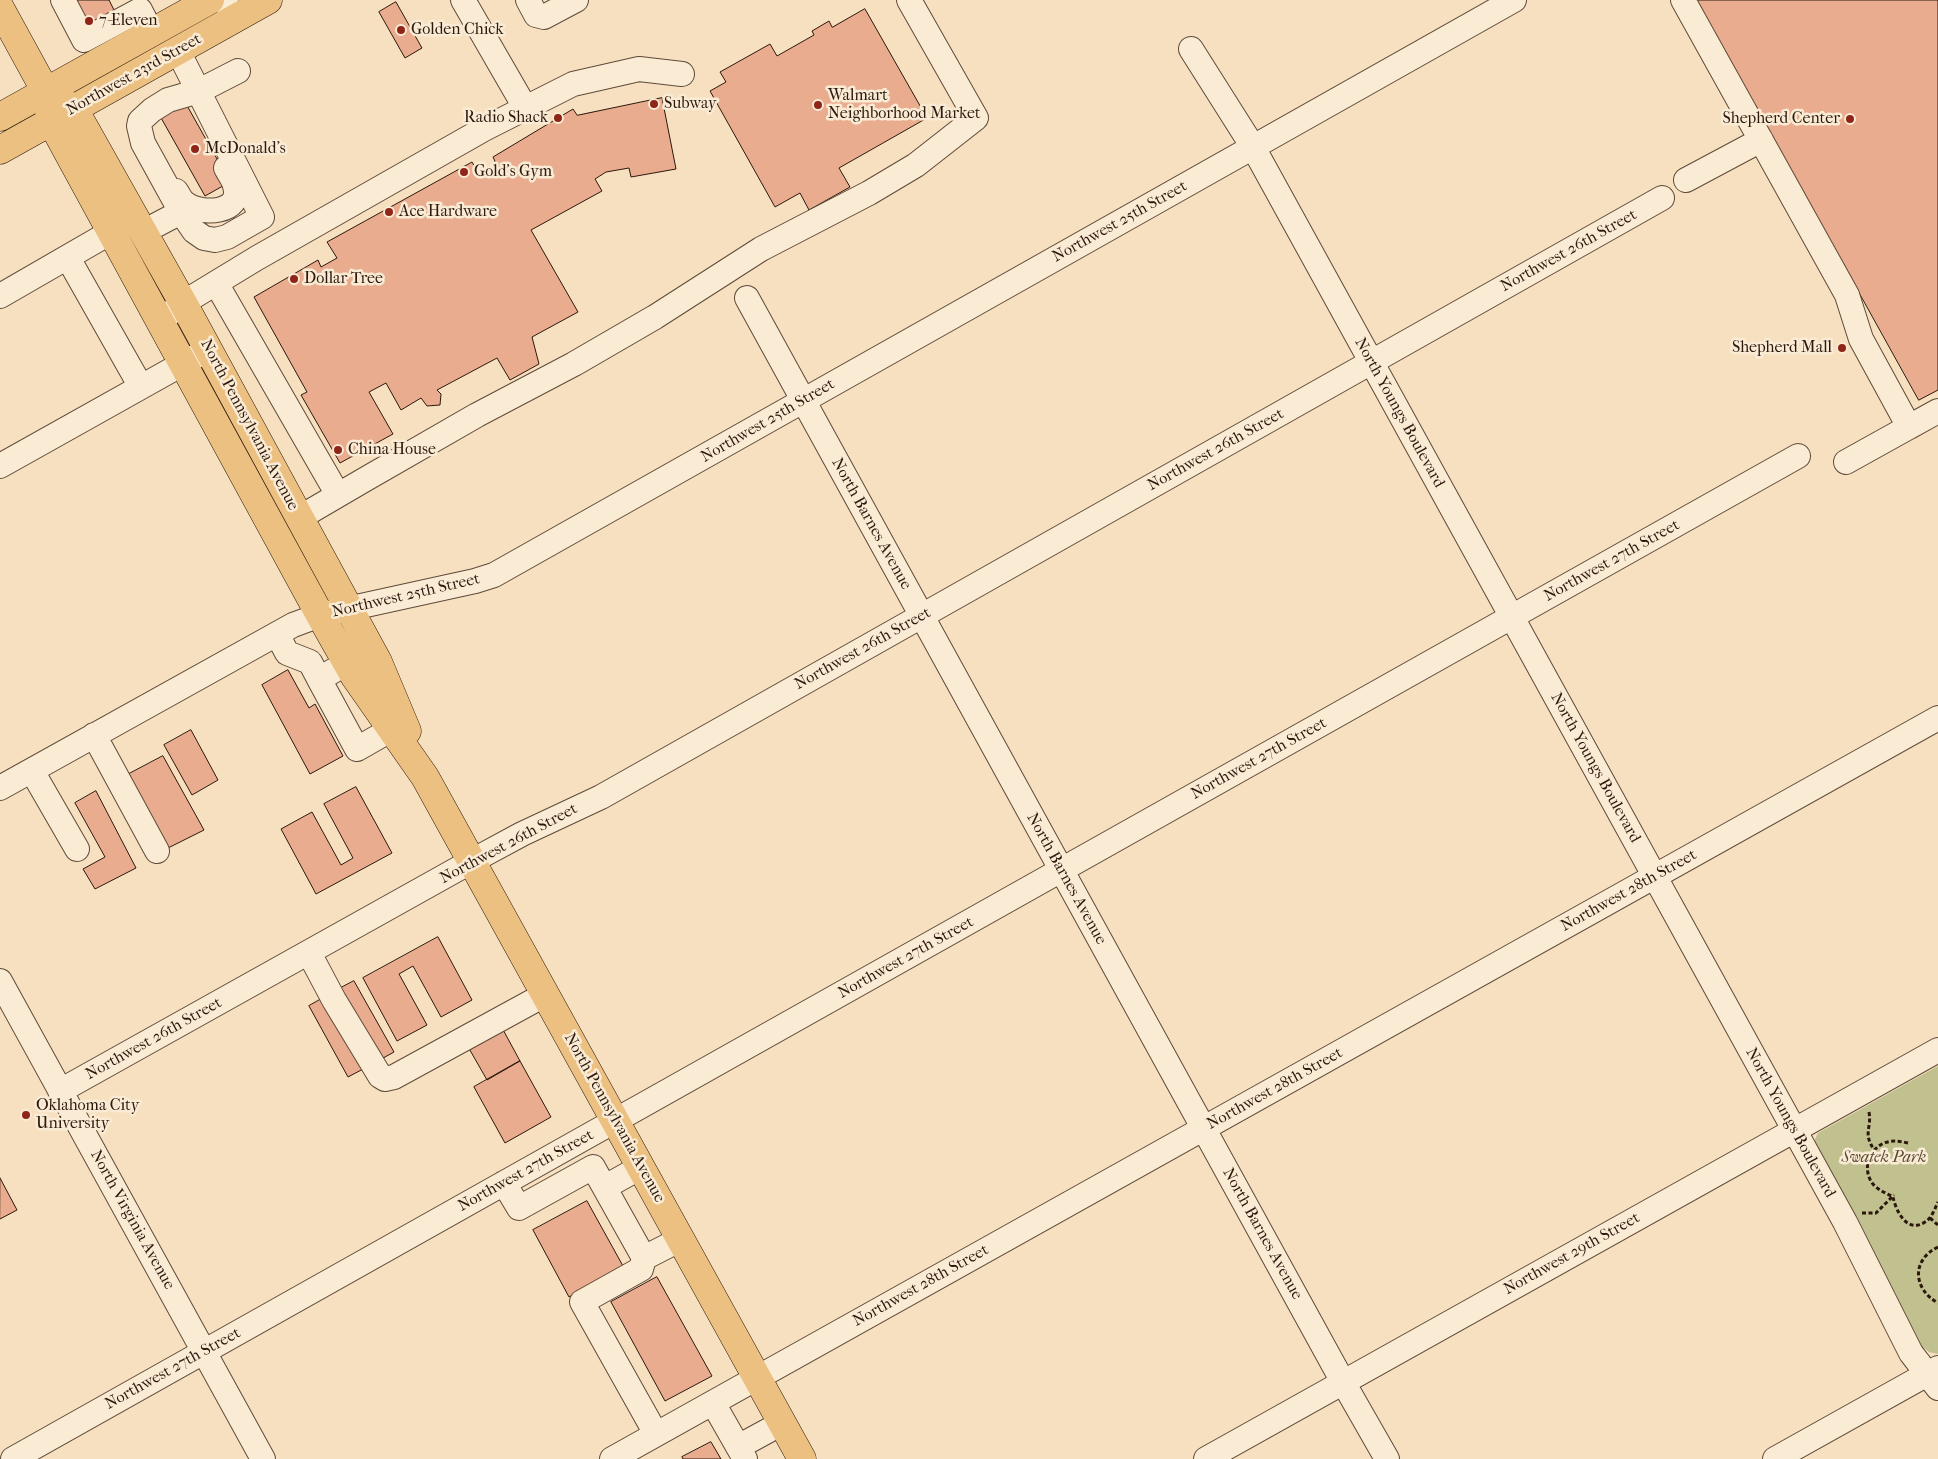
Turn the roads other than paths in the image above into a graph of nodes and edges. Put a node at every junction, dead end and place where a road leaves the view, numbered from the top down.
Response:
1 (63, 0) edge
2 (210, 0) edge
3 (268, 0) edge
4 (463, 0) edge
5 (528, 0) edge
6 (576, 0) edge
7 (909, 0) edge
8 (1514, 0) edge
9 (1683, 0) edge
10 (0, 8) edge
11 (230, 10) edge
12 (142, 14) edge
13 (1191, 49) dead end
14 (178, 51) junction
15 (238, 71) dead end
16 (682, 74) dead end
17 (46, 92) junction
18 (196, 92) junction
19 (524, 110) junction
20 (63, 115) junction
21 (0, 117) edge
22 (1761, 140) junction
23 (1253, 147) junction
24 (0, 150) edge
25 (1686, 180) dead end
26 (1662, 198) dead end
27 (182, 207) junction
28 (262, 217) junction
29 (111, 232) junction
30 (143, 232) junction
31 (278, 246) junction
32 (68, 258) junction
33 (216, 283) junction
34 (0, 296) edge
35 (747, 298) dead end
36 (183, 303) junction
37 (160, 321) junction
38 (208, 350) junction
39 (1371, 362) junction
40 (183, 364) junction
41 (140, 387) junction
42 (803, 400) junction
43 (1938, 411) edge
44 (244, 416) junction
45 (1909, 427) junction
46 (219, 429) junction
47 (1798, 456) dead end
48 (1846, 462) dead end
49 (0, 466) edge
50 (338, 495) junction
51 (293, 508) junction
52 (264, 510) junction
53 (349, 609) junction
54 (320, 615) junction
55 (922, 616) junction
56 (1512, 617) junction
57 (277, 634) junction
58 (347, 663) junction
59 (319, 679) junction
60 (1938, 718) edge
61 (392, 730) junction
62 (94, 735) junction
63 (32, 770) junction
64 (426, 777) junction
65 (0, 788) edge
66 (76, 849) dead end
67 (157, 851) dead end
68 (472, 861) junction
69 (1062, 870) junction
70 (1654, 877) junction
71 (309, 953) junction
72 (0, 981) edge
73 (546, 994) junction
74 (1938, 1050) edge
75 (60, 1091) junction
76 (616, 1121) junction
77 (1204, 1128) junction
78 (1794, 1130) junction
79 (641, 1167) junction
80 (504, 1183) junction
81 (605, 1187) junction
82 (680, 1239) junction
83 (644, 1258) junction
84 (204, 1352) junction
85 (1934, 1376) edge
86 (757, 1378) junction
87 (1343, 1382) junction
88 (713, 1403) junction
89 (782, 1423) junction
90 (656, 1434) junction
91 (742, 1453) edge
92 (13, 1459) edge
93 (263, 1459) edge
94 (612, 1459) edge
95 (802, 1459) edge
96 (1206, 1459) edge
97 (1387, 1459) edge
98 (1775, 1459) edge

1 - 12 street
2 - 12 main road, Northwest 23rd Street
3 - 11 main road, Northwest 23rd Street
4 - 19 street
5 - 6 street
7 - 50 street
8 - 23 street, Northwest 25th Street
9 - 22 street
10 - 17 main road
11 - 14 main road, Northwest 23rd Street
12 - 17 main road, Northwest 23rd Street
13 - 23 street, North Youngs Boulevard
14 - 18 street
14 - 20 main road, Northwest 23rd Street
15 - 18 street
16 - 19 street
17 - 20 main road, North Pennsylvania Avenue
17 - 21 main road, Northwest 23rd Street
18 - 27 street
18 - 27 street
18 - 28 street
19 - 31 street
20 - 24 main road, Northwest 23rd Street
20 - 29 main road, North Pennsylvania Avenue
20 - 30 main road, North Pennsylvania Avenue
22 - 25 street
22 - 45 street
23 - 39 street, North Youngs Boulevard
23 - 42 street, Northwest 25th Street
26 - 39 street, Northwest 26th Street
27 - 28 street
27 - 30 street
28 - 31 street
29 - 32 street
29 - 37 main road, North Pennsylvania Avenue
30 - 36 main road, North Pennsylvania Avenue
31 - 33 street
32 - 34 street
32 - 41 street
33 - 36 street
33 - 50 street
35 - 42 street, North Barnes Avenue
36 - 37 street
36 - 38 main road, North Pennsylvania Avenue
37 - 40 main road, North Pennsylvania Avenue
38 - 40 street
38 - 44 main road, North Pennsylvania Avenue
39 - 55 street, Northwest 26th Street
39 - 56 street, North Youngs Boulevard
40 - 41 street
40 - 46 main road, North Pennsylvania Avenue
41 - 49 street
42 - 53 street, Northwest 25th Street
42 - 55 street, North Barnes Avenue
43 - 45 street
44 - 46 main road
44 - 51 main road, North Pennsylvania Avenue
45 - 48 street
46 - 52 main road, North Pennsylvania Avenue
47 - 56 street, Northwest 27th Street
50 - 51 street
51 - 52 main road
51 - 53 main road, North Pennsylvania Avenue
52 - 54 main road, North Pennsylvania Avenue
53 - 54 street, Northwest 25th Street
53 - 64 main road, North Pennsylvania Avenue
54 - 57 street, Northwest 25th Street
54 - 58 main road, North Pennsylvania Avenue
55 - 68 street, Northwest 26th Street
55 - 69 street, North Barnes Avenue
56 - 69 street, Northwest 27th Street
56 - 70 street, North Youngs Boulevard
57 - 59 street
57 - 62 street, Northwest 25th Street
58 - 59 street
58 - 61 main road, North Pennsylvania Avenue
59 - 61 street
60 - 70 street, Northwest 28th Street
61 - 64 main road, North Pennsylvania Avenue
62 - 63 street, Northwest 25th Street
62 - 67 street
63 - 65 street, Northwest 25th Street
63 - 66 street
64 - 68 main road, North Pennsylvania Avenue
68 - 71 street, Northwest 26th Street
68 - 73 main road, North Pennsylvania Avenue
69 - 76 street, Northwest 27th Street
69 - 77 street, North Barnes Avenue
70 - 77 street, Northwest 28th Street
70 - 78 street, North Youngs Boulevard
71 - 73 street
71 - 75 street, Northwest 26th Street
72 - 75 street, North Virginia Avenue
73 - 76 main road, North Pennsylvania Avenue
74 - 78 street, Northwest 29th Street
75 - 84 street, North Virginia Avenue
76 - 79 main road, North Pennsylvania Avenue
76 - 80 street, Northwest 27th Street
77 - 86 street, Northwest 28th Street
77 - 87 street, North Barnes Avenue
78 - 85 street, North Youngs Boulevard
78 - 87 street, Northwest 29th Street
79 - 81 street
79 - 82 main road, North Pennsylvania Avenue
80 - 81 street
80 - 84 street, Northwest 27th Street
81 - 83 street
82 - 83 street
82 - 86 main road, North Pennsylvania Avenue
83 - 90 street
84 - 92 street, Northwest 27th Street
84 - 93 street, North Virginia Avenue
85 - 98 street
86 - 88 street, Northwest 28th Street
86 - 89 main road, North Pennsylvania Avenue
87 - 96 street, Northwest 29th Street
87 - 97 street, North Barnes Avenue
88 - 90 street, Northwest 28th Street
88 - 91 street
89 - 91 street
89 - 95 main road, North Pennsylvania Avenue
90 - 94 street, Northwest 28th Street

